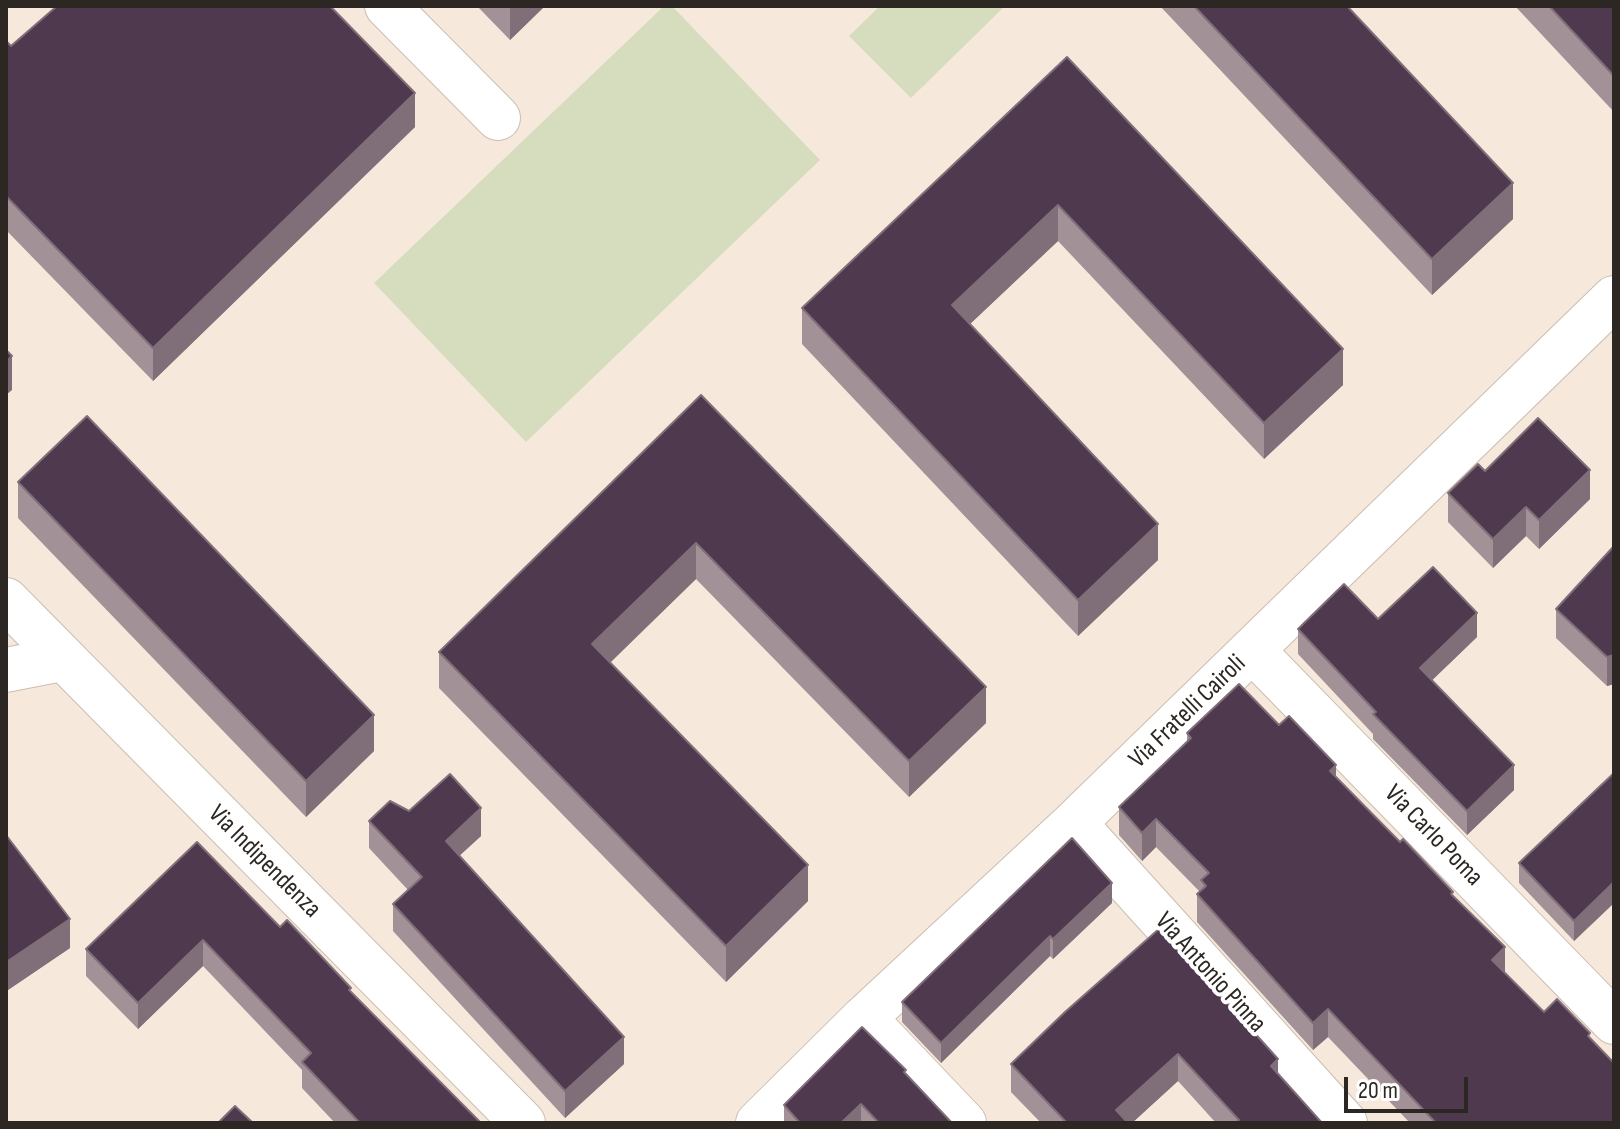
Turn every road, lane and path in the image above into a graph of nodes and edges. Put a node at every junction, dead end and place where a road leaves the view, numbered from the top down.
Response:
1 (387, 6) edge
2 (498, 118) dead end
3 (1614, 298) edge
4 (6, 600) edge
5 (1252, 650) junction
6 (62, 659) junction
7 (6, 670) edge
8 (1074, 823) junction
9 (864, 1018) junction
10 (1614, 1022) edge
11 (523, 1123) edge
12 (758, 1123) edge
13 (964, 1123) edge
14 (1345, 1123) edge

1 - 2 street
3 - 5 street, Via Fratelli Cairoli
4 - 6 street, Via Indipendenza
5 - 8 street, Via Fratelli Cairoli
5 - 10 street, Via Carlo Poma
6 - 7 street
6 - 11 street, Via Indipendenza
8 - 9 street, Via Fratelli Cairoli
8 - 14 street, Via Antonio Pinna
9 - 12 street, Via Fratelli Cairoli
9 - 13 street

